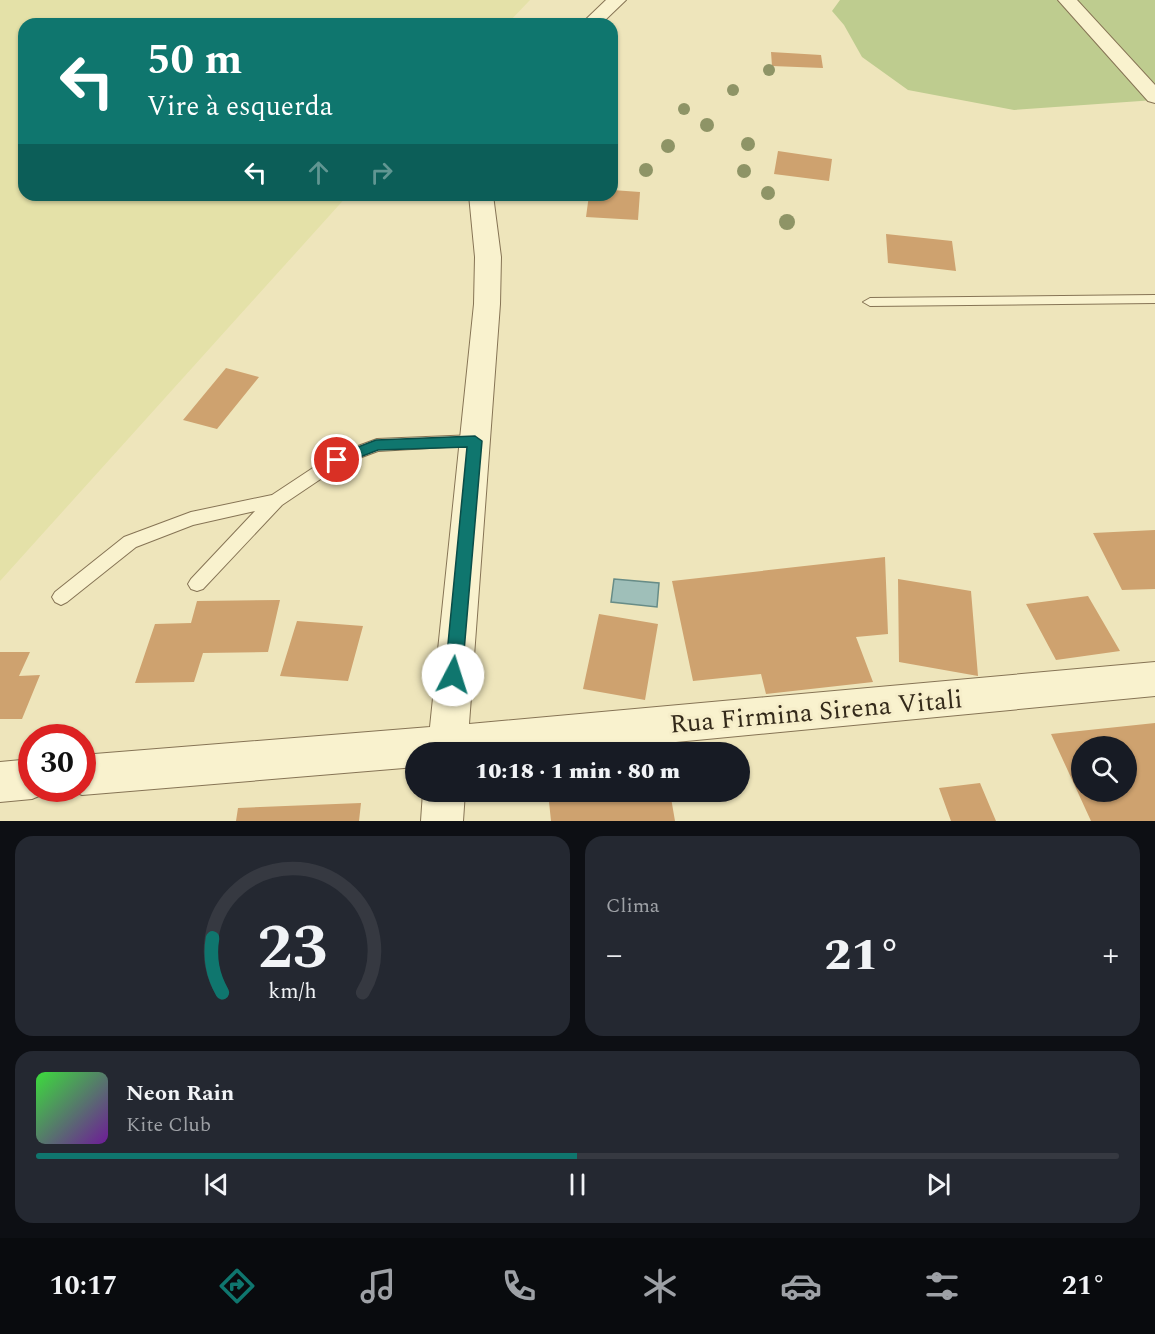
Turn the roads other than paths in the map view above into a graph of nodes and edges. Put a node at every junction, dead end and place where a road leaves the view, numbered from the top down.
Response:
1 (617, 0) edge
2 (1067, 0) edge
3 (597, 18) edge
4 (1155, 97) edge
5 (482, 201) edge
6 (1155, 298) edge
7 (870, 302) dead end
8 (475, 441) junction
9 (276, 500) junction
10 (197, 584) dead end
11 (61, 597) dead end
12 (1155, 679) edge
13 (448, 742) edge
14 (518, 742) edge
15 (405, 752) edge
16 (96, 774) edge
17 (18, 780) edge
18 (0, 782) edge
19 (443, 802) edge
20 (442, 821) edge

1 - 3 street
2 - 4 street
5 - 8 street
6 - 7 lane
8 - 9 lane
8 - 13 street
9 - 10 lane
9 - 11 lane
12 - 14 street, Rua Firmina Sirena Vitali
15 - 16 street, Rua Firmina Sirena Vitali
17 - 18 street
19 - 20 street

